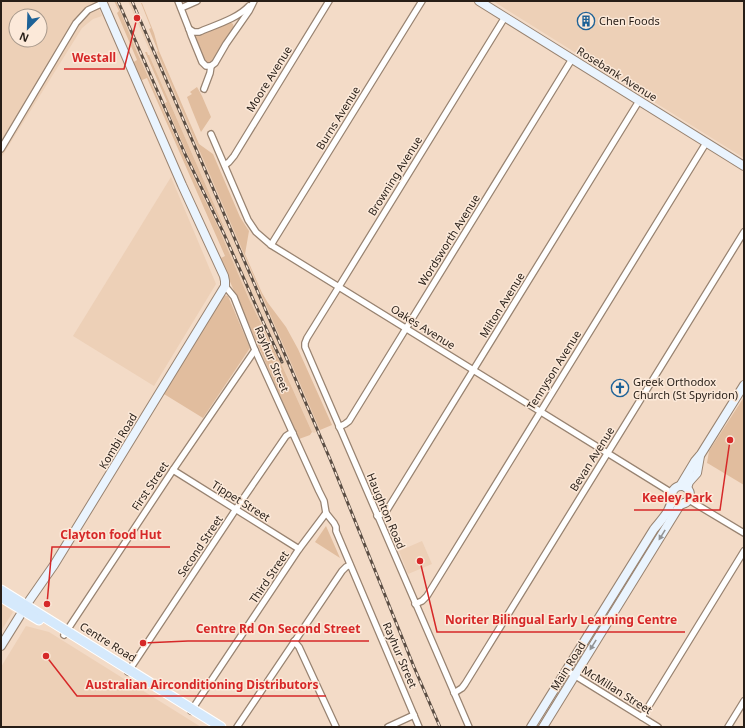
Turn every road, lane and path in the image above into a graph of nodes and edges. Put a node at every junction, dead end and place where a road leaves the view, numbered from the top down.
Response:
1 (178, 1) edge
2 (197, 1) edge
3 (329, 1) edge
4 (422, 1) edge
5 (479, 1) edge
6 (103, 2) edge
7 (253, 2) edge
8 (181, 8) junction
9 (505, 17) junction
10 (228, 19) junction
11 (237, 28) junction
12 (189, 29) junction
13 (572, 59) junction
14 (211, 66) junction
15 (204, 89) dead end
16 (639, 101) junction
17 (211, 134) dead end
18 (706, 143) junction
19 (1, 150) edge
20 (225, 165) junction
21 (744, 166) edge
22 (744, 232) edge
23 (271, 245) junction
24 (225, 286) junction
25 (338, 287) junction
26 (406, 329) junction
27 (305, 347) joint
28 (256, 350) junction
29 (473, 370) junction
30 (744, 385) edge
31 (540, 412) junction
32 (339, 427) junction
33 (293, 433) junction
34 (608, 453) junction
35 (173, 470) junction
36 (684, 487) junction
37 (672, 495) junction
38 (686, 501) junction
39 (236, 509) junction
40 (326, 512) junction
41 (377, 516) junction
42 (744, 533) edge
43 (299, 549) junction
44 (744, 551) edge
45 (350, 565) junction
46 (617, 588) junction
47 (1, 590) edge
48 (625, 594) junction
49 (1, 597) edge
50 (415, 604) junction
51 (25, 608) junction
52 (65, 633) junction
53 (294, 641) junction
54 (1, 646) edge
55 (566, 670) junction
56 (128, 671) junction
57 (575, 675) junction
58 (454, 692) junction
59 (744, 701) edge
60 (546, 703) junction
61 (554, 708) junction
62 (191, 711) junction
63 (414, 716) junction
64 (642, 717) junction
65 (213, 727) edge
66 (222, 727) edge
67 (237, 727) edge
68 (336, 727) edge
69 (388, 727) edge
70 (419, 727) edge
71 (469, 727) edge
72 (531, 727) edge
73 (543, 727) edge
74 (658, 727) edge
75 (728, 727) edge

1 - 8 street
2 - 8 street
3 - 20 street, Moore Avenue
4 - 23 street, Burns Avenue
5 - 9 main road, Rosebank Avenue
6 - 19 street
6 - 24 main road, Rayhur Street
7 - 10 street
7 - 11 street
8 - 12 street
9 - 13 main road, Rosebank Avenue
9 - 25 street, Browning Avenue
10 - 11 street
10 - 12 street
11 - 14 street
12 - 14 street
13 - 16 main road, Rosebank Avenue
13 - 26 street, Wordsworth Avenue
14 - 15 street
16 - 18 main road, Rosebank Avenue
16 - 29 street, Milton Avenue
17 - 20 street, Oakes Avenue
18 - 21 main road, Rosebank Avenue
18 - 31 street, Tennyson Avenue
20 - 23 street, Oakes Avenue
22 - 34 street, Bevan Avenue
23 - 25 street, Oakes Avenue
24 - 28 street, Rayhur Street
24 - 51 main road, Kombi Road
25 - 26 street, Oakes Avenue
25 - 27 street, Browning Avenue
26 - 29 street, Oakes Avenue
26 - 32 street, Wordsworth Avenue
27 - 32 street, Haughton Road
28 - 33 street, Rayhur Street
28 - 35 street, First Street
29 - 31 street, Oakes Avenue
29 - 41 street, Milton Avenue
30 - 36 main road
31 - 34 street, Oakes Avenue
31 - 50 street, Tennyson Avenue
32 - 41 street, Haughton Road
33 - 39 street, Second Street
33 - 40 street, Rayhur Street
34 - 37 street, Oakes Avenue
34 - 58 street, Bevan Avenue
35 - 39 street, Tippet Street
35 - 52 street, First Street
36 - 37 main road
36 - 38 main road
37 - 38 main road
37 - 46 main road, Main Road
38 - 42 street
38 -> 48 main road, Main Road
39 - 43 street, Tippet Street
39 - 56 street, Second Street
40 - 43 street, Third Street
40 - 45 street, Rayhur Street
41 - 50 street, Haughton Road
43 - 62 street, Third Street
44 - 64 street
45 - 53 street
45 - 63 street, Rayhur Street
46 - 48 main road
46 - 55 main road, Main Road
47 - 51 main road, Centre Road
48 -> 57 main road, Main Road
49 - 51 main road, Centre Road
50 - 58 street, Haughton Road
51 - 52 main road, Centre Road
51 - 54 main road, Kombi Road
52 - 56 main road, Centre Road
53 - 67 street
53 - 68 street
55 - 57 street, McMillan Street
55 - 60 main road, Main Road
56 - 62 main road, Centre Road
57 - 61 main road, Main Road
57 - 64 street, McMillan Street
58 - 71 street, Haughton Road
59 - 75 street
60 - 61 main road, Main Road
60 - 72 main road, Main Road
61 - 73 main road, Main Road
62 - 65 main road, Centre Road
62 - 66 main road, Centre Road
63 - 69 street
63 - 70 street, Rayhur Street
64 - 74 street, McMillan Street

